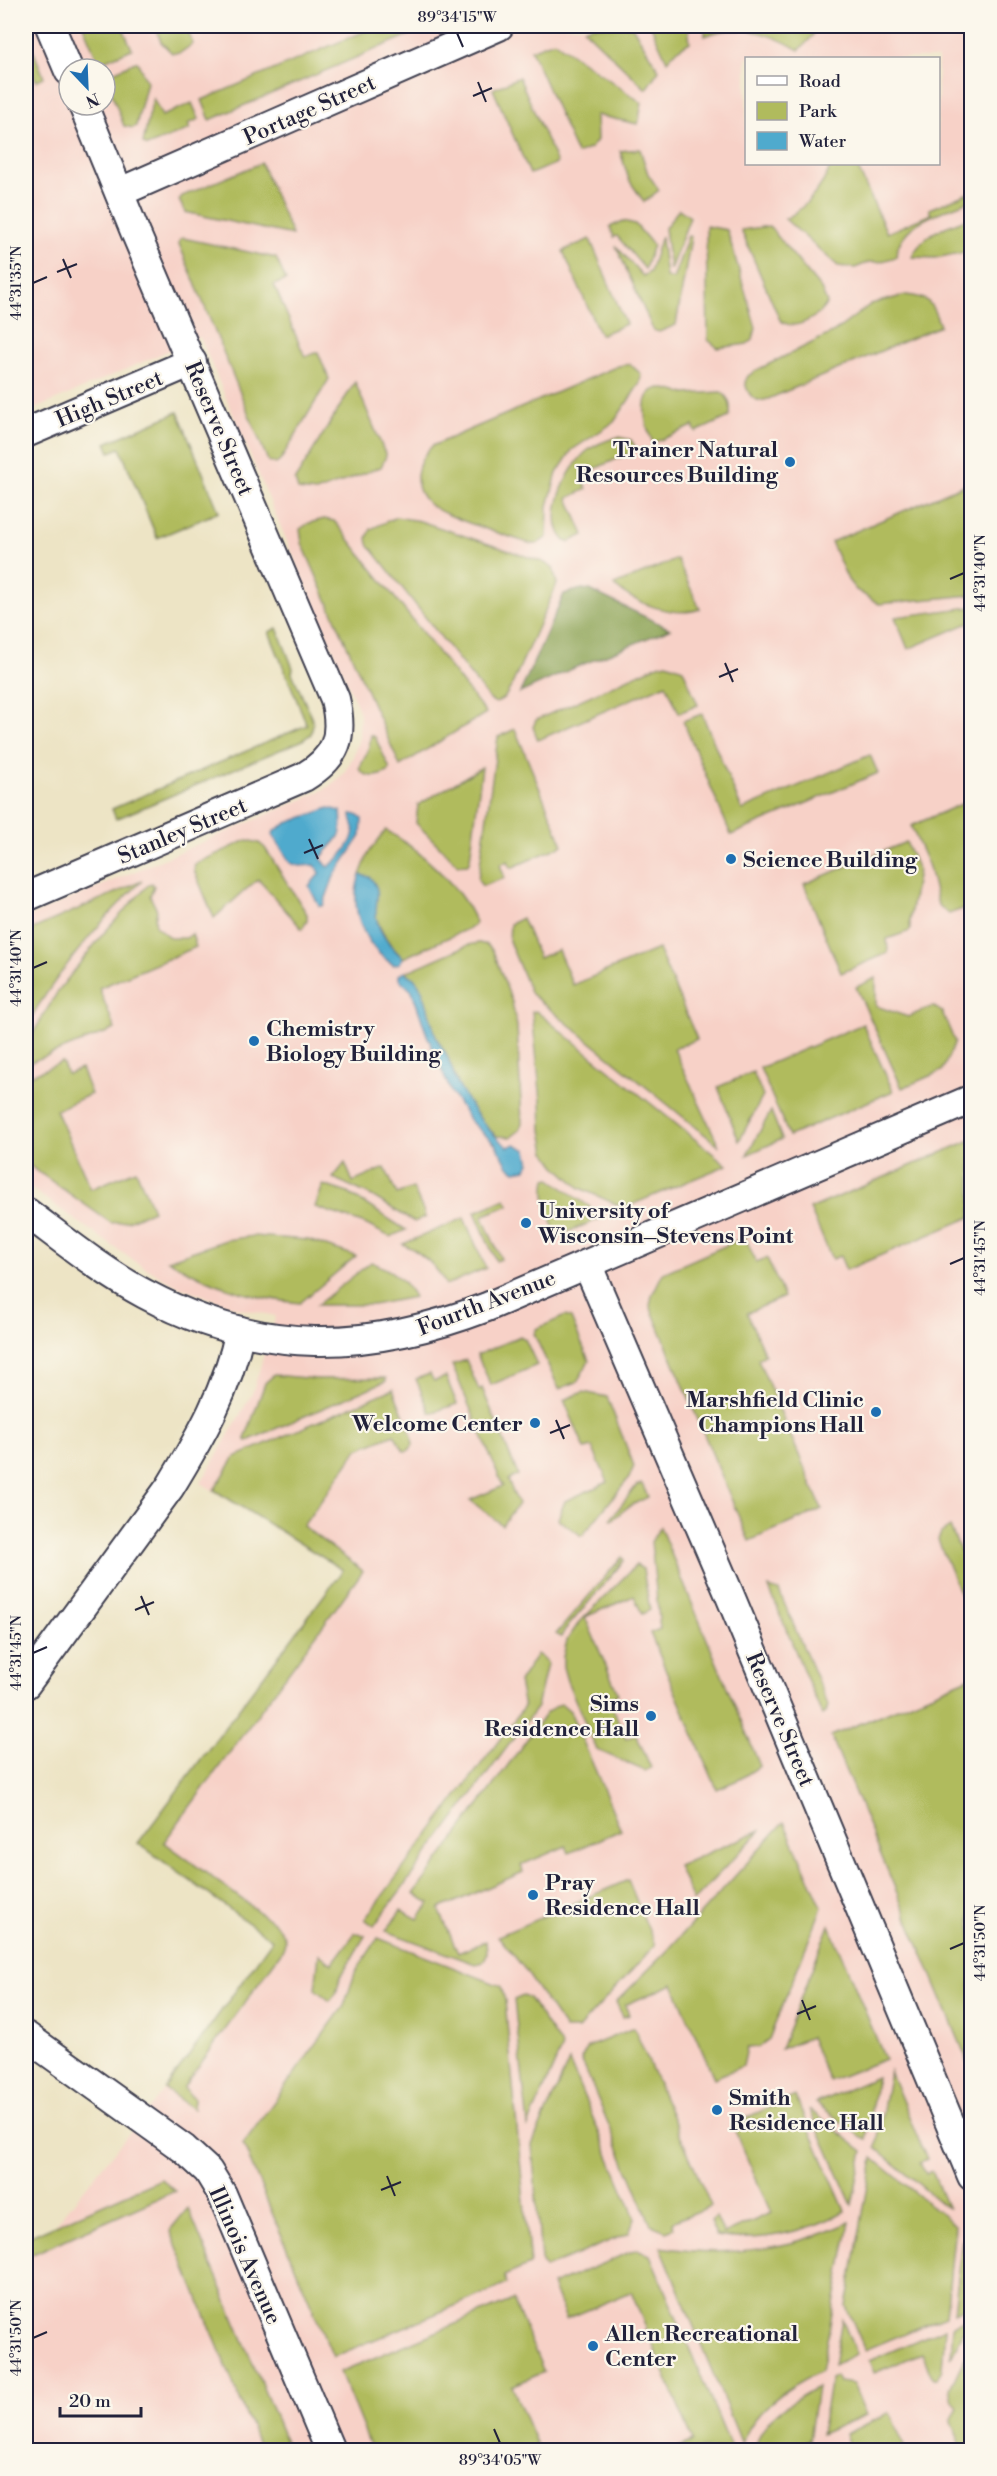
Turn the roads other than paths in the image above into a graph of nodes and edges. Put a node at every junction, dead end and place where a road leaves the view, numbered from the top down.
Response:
1 (50, 26) edge
2 (499, 26) edge
3 (63, 57) edge
4 (88, 117) edge
5 (120, 192) junction
6 (192, 362) junction
7 (26, 433) edge
8 (332, 754) joint
9 (26, 897) edge
10 (972, 1099) edge
11 (26, 1212) edge
12 (587, 1264) junction
13 (240, 1331) junction
14 (26, 1684) edge
15 (26, 2036) edge
16 (972, 2176) edge
17 (330, 2451) edge

1 - 3 street
2 - 5 street, Portage Street
4 - 5 street, Reserve Street
5 - 6 street, Reserve Street
6 - 7 street, High Street
6 - 8 street, Reserve Street
8 - 9 street, Stanley Street
10 - 12 street, Fourth Avenue
11 - 13 street, Fourth Avenue
12 - 13 street, Fourth Avenue
12 - 16 street, Reserve Street
13 - 14 street
15 - 17 street, Illinois Avenue

